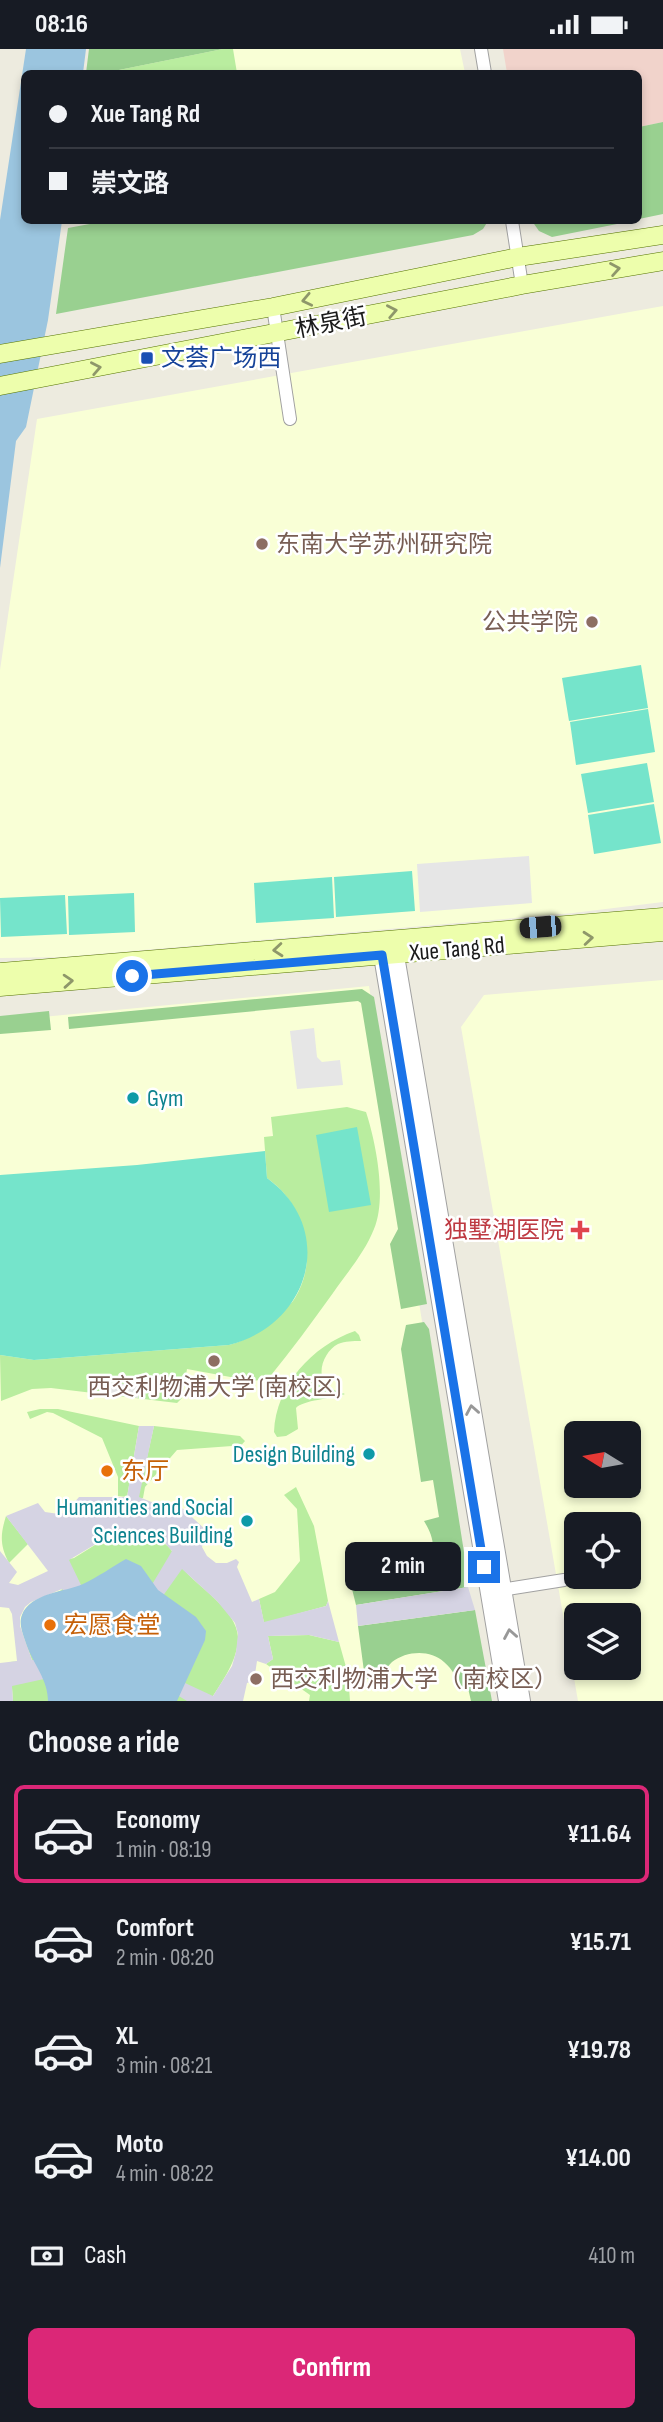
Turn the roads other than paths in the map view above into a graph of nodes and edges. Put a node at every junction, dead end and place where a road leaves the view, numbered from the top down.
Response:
1 (481, 49) edge
2 (484, 70) edge
3 (512, 224) edge
4 (663, 235) edge
5 (518, 257) junction
6 (663, 261) edge
7 (522, 285) junction
8 (273, 307) junction
9 (278, 333) junction
10 (0, 354) edge
11 (0, 386) edge
12 (290, 419) dead end
13 (663, 917) edge
14 (663, 932) edge
15 (388, 948) junction
16 (0, 972) edge
17 (0, 987) edge
18 (560, 1580) dead end
19 (496, 1591) junction
20 (507, 1701) edge
21 (522, 1701) edge

1 - 2 street
3 - 5 street
4 - 5 main road, 林泉街
5 - 7 street
5 -> 8 main road, 林泉街
7 -> 6 main road, 林泉街
9 -> 7 main road, 林泉街
8 - 9 street
8 - 10 main road, 林泉街
11 -> 9 main road, 林泉街
9 - 12 street
13 - 15 main road, Xue Tang Rd
15 -> 14 main road, Xue Tang Rd
15 -> 16 main road, Xue Tang Rd
17 -> 15 main road, Xue Tang Rd
15 - 19 street
18 - 19 street
19 - 20 street
21 -> 19 street

